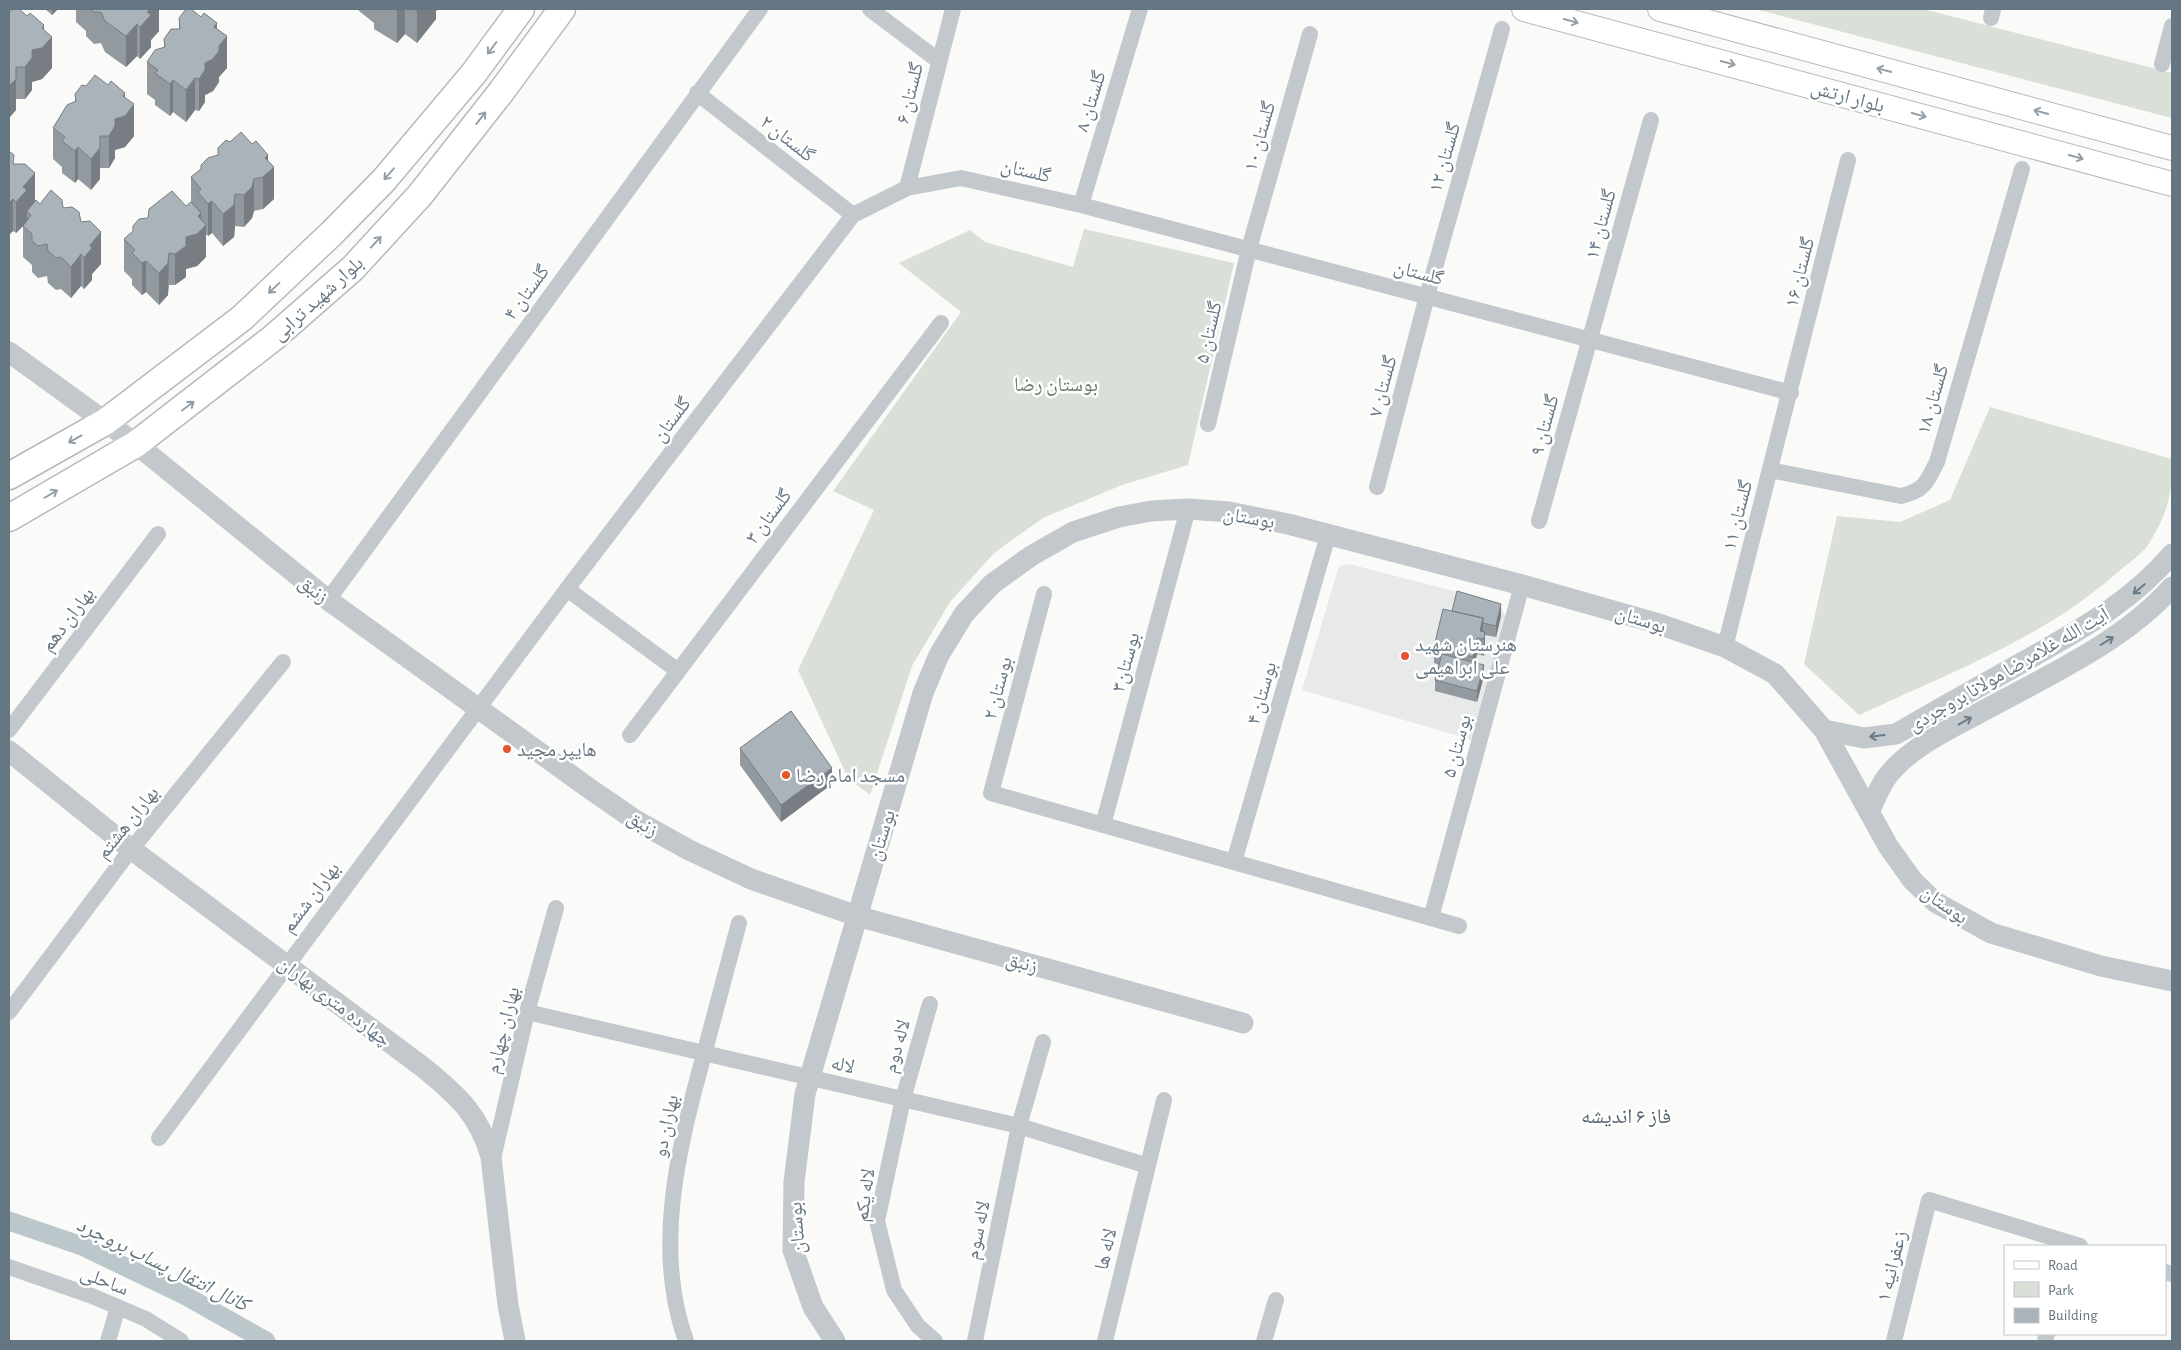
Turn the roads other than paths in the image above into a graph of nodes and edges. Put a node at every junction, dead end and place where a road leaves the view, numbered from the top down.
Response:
1 (521, 9) edge
2 (562, 9) edge
3 (760, 9) edge
4 (870, 9) edge
5 (953, 9) edge
6 (1140, 9) edge
7 (1524, 9) edge
8 (1660, 9) edge
9 (2172, 26) edge
10 (1502, 29) dead end
11 (1310, 34) dead end
12 (939, 61) junction
13 (2162, 64) dead end
14 (697, 93) junction
15 (1650, 120) dead end
16 (2172, 148) edge
17 (1848, 160) dead end
18 (2022, 169) dead end
19 (2172, 184) edge
20 (907, 188) junction
21 (1081, 205) junction
22 (853, 215) junction
23 (1249, 249) junction
24 (1427, 296) junction
25 (941, 323) dead end
26 (1590, 339) junction
27 (9, 352) edge
28 (1791, 393) junction
29 (105, 422) junction
30 (1208, 424) dead end
31 (136, 444) junction
32 (1770, 470) junction
33 (9, 476) edge
34 (1377, 487) dead end
35 (1188, 509) junction
36 (9, 518) edge
37 (1540, 521) dead end
38 (158, 534) dead end
39 (1328, 535) junction
40 (2172, 554) edge
41 (1522, 585) junction
42 (2172, 587) edge
43 (567, 589) junction
44 (1044, 594) dead end
45 (328, 600) junction
46 (1725, 647) junction
47 (283, 662) dead end
48 (678, 671) junction
49 (480, 708) junction
50 (1931, 714) junction
51 (9, 730) edge
52 (1824, 730) junction
53 (1944, 732) junction
54 (630, 735) dead end
55 (9, 751) edge
56 (1869, 812) junction
57 (1103, 825) junction
58 (132, 849) junction
59 (1234, 862) junction
60 (556, 908) dead end
61 (857, 916) junction
62 (1431, 918) junction
63 (739, 923) dead end
64 (1459, 926) dead end
65 (286, 964) junction
66 (2172, 981) edge
67 (930, 1004) dead end
68 (9, 1012) edge
69 (527, 1012) junction
70 (1243, 1023) dead end
71 (1043, 1042) dead end
72 (704, 1053) junction
73 (810, 1078) junction
74 (903, 1099) junction
75 (1164, 1100) dead end
76 (1019, 1126) junction
77 (159, 1138) dead end
78 (492, 1163) junction
79 (1148, 1166) junction
80 (2077, 1245) edge
81 (9, 1267) edge
82 (1276, 1300) dead end
83 (118, 1307) junction
84 (108, 1341) edge
85 (181, 1341) edge
86 (514, 1341) edge
87 (686, 1341) edge
88 (835, 1341) edge
89 (935, 1341) edge
90 (975, 1341) edge
91 (1105, 1341) edge
92 (1264, 1341) edge
93 (1894, 1341) edge

1 -> 29 main road, بلوار شهید ترابی
31 -> 2 main road, بلوار شهید ترابی
3 - 14 street, گلستان ۴
4 - 12 street
5 - 12 street, گلستان ۶
6 - 21 street, گلستان ۸
7 -> 19 main road, بلوار ارتش
16 -> 8 main road, بلوار ارتش
9 - 13 street
10 - 24 street, گلستان ۱۲
11 - 23 street, گلستان ۱۰
12 - 20 street, گلستان ۶
14 - 22 street, گلستان ۲
14 - 45 street, گلستان ۴
15 - 26 street, گلستان ۱۴
17 - 28 street, گلستان ۱۶
18 - 32 street, گلستان ۱۸
20 - 21 street, گلستان
20 - 22 street, گلستان
21 - 23 street, گلستان
22 - 43 street, گلستان
23 - 24 street, گلستان
23 - 30 street, گلستان ۵
24 - 26 street, گلستان
24 - 34 street, گلستان ۷
25 - 48 street, گلستان ۳
26 - 28 street, گلستان
26 - 37 street, گلستان ۹
27 - 29 street, زنبق
28 - 32 street, گلستان ۱۱
29 - 31 street, زنبق
29 -> 33 main road, بلوار شهید ترابی
36 -> 31 main road, بلوار شهید ترابی
31 - 45 street, زنبق
32 - 46 street, گلستان ۱۱
35 - 39 street, بوستان
35 - 57 street, بوستان۳
35 - 61 street, بوستان
38 - 51 street, بهاران دهم
39 - 41 street, بوستان
39 - 59 street, بوستان ۴
40 -> 50 street, آیت الله غلامرضا مولانا بروجردی
41 - 46 street, بوستان
41 - 62 street, بوستان ۵
53 -> 42 street, آیت الله غلامرضا مولانا بروجردی
43 - 48 street
43 - 49 street, گلستان
44 - 57 street, بوستان ۲
45 - 49 street, زنبق
46 - 52 street, بوستان
47 - 58 street, بهاران هشتم
48 - 54 street, گلستان ۳
49 - 61 street, زنبق
49 - 65 street, بهاران ششم
50 -> 52 street, آیت الله غلامرضا مولانا بروجردی
50 - 53 street
52 - 56 street, بوستان
53 - 56 street, آیت الله غلامرضا مولانا بروجردی
55 - 58 street, چهارده متری بهاران
56 - 66 street, بوستان
57 - 59 street
58 - 65 street, چهارده متری بهاران
58 - 68 street, بهاران هشتم
59 - 62 street
60 - 69 street, بهاران چهارم
61 - 70 street, زنبق
61 - 73 street, بوستان
62 - 64 street
63 - 72 street, بهاران دو
65 - 77 street, بهاران ششم
65 - 78 street, چهارده متری بهاران
67 - 74 street, لاله دوم
69 - 72 street, لاله
69 - 78 street, بهاران چهارم
71 - 76 street, لاله سوم
72 - 73 street, لاله
72 - 87 street, بهاران دو
73 - 74 street, لاله
73 - 88 street, بوستان
74 - 76 street, لاله
74 - 89 street, لاله یکم
75 - 79 street, لاله ها
76 - 79 street, لاله
76 - 90 street, لاله سوم
78 - 86 street, چهارده متری بهاران
79 - 91 street, لاله ها
80 - 93 street, زعفرانیه ۱
81 - 83 street, ساحلی
82 - 92 street
83 - 84 street
83 - 85 street, ساحلی

